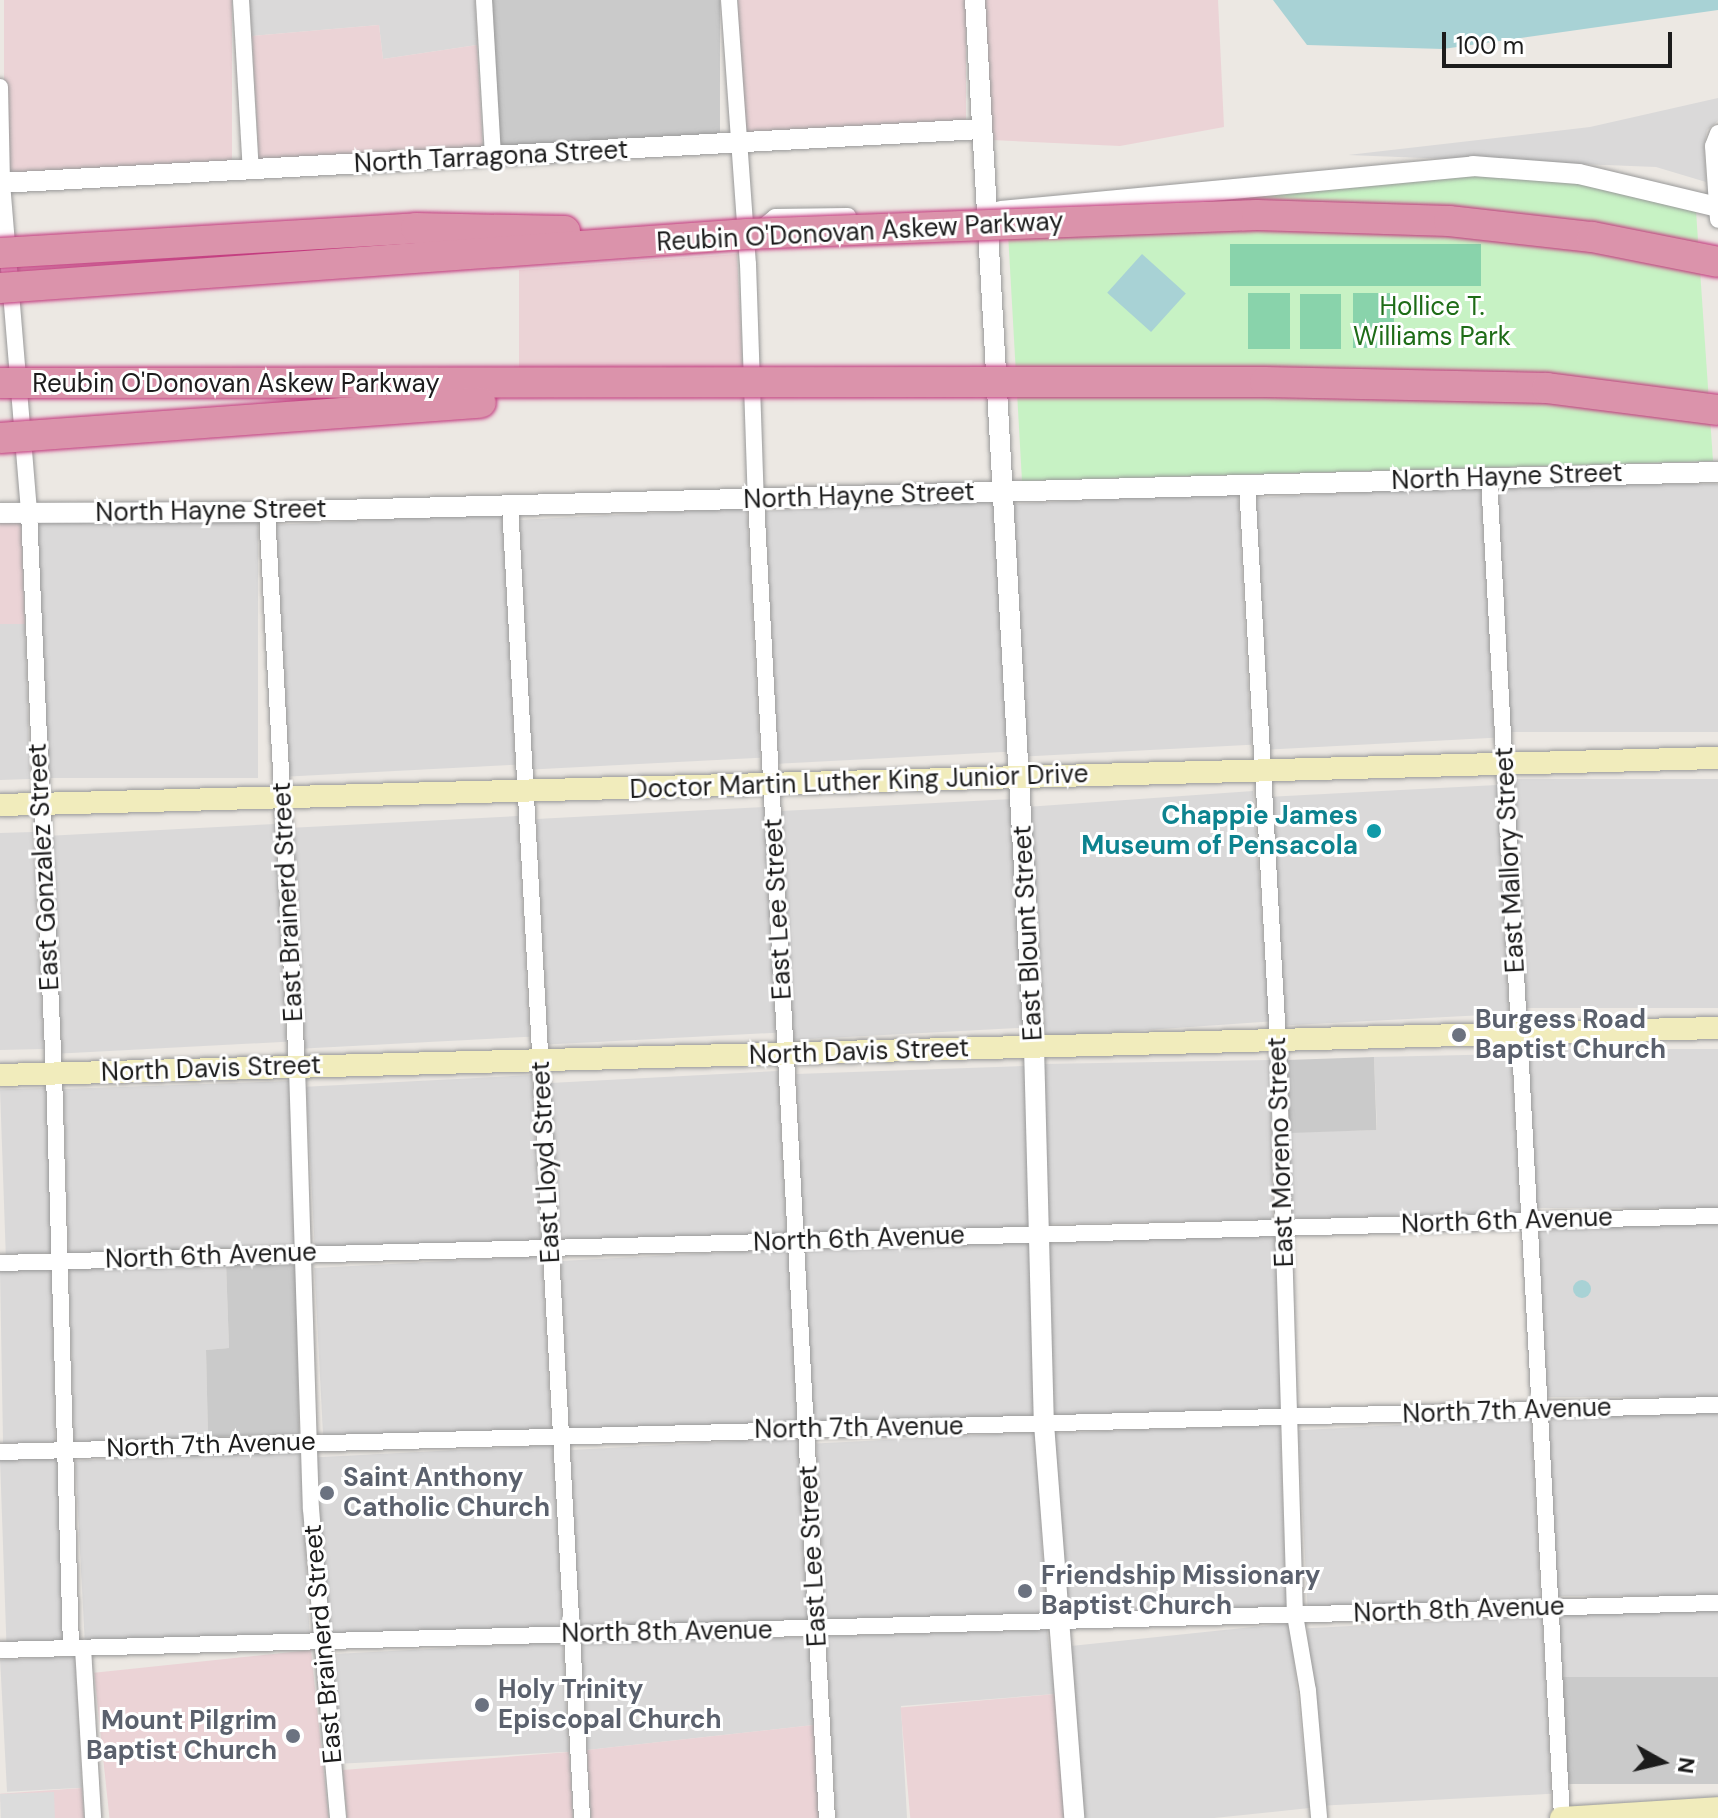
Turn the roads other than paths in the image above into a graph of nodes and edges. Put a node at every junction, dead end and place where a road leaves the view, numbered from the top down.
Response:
1 (241, 0) edge
2 (484, 0) edge
3 (729, 0) edge
4 (975, 0) edge
5 (0, 87) edge
6 (982, 129) junction
7 (1718, 133) edge
8 (737, 143) junction
9 (493, 157) junction
10 (251, 171) junction
11 (1, 183) edge
12 (1718, 207) edge
13 (986, 213) junction
14 (1718, 220) edge
15 (747, 249) junction
16 (0, 253) edge
17 (1718, 262) edge
18 (0, 288) edge
19 (0, 383) edge
20 (878, 383) junction
21 (1718, 410) edge
22 (0, 438) edge
23 (1718, 472) edge
24 (1489, 478) junction
25 (1247, 484) junction
26 (1003, 491) junction
27 (756, 500) junction
28 (510, 505) junction
29 (29, 512) junction
30 (267, 512) junction
31 (0, 513) edge
32 (1718, 758) edge
33 (1505, 764) junction
34 (1260, 771) junction
35 (1020, 777) junction
36 (771, 784) junction
37 (526, 791) junction
38 (282, 797) junction
39 (40, 804) junction
40 (0, 805) edge
41 (1718, 1028) edge
42 (1520, 1033) junction
43 (1278, 1040) junction
44 (1034, 1047) junction
45 (786, 1054) junction
46 (540, 1061) junction
47 (297, 1067) junction
48 (54, 1074) junction
49 (0, 1075) edge
50 (1718, 1216) edge
51 (1530, 1221) junction
52 (1284, 1227) junction
53 (1039, 1234) junction
54 (796, 1241) junction
55 (551, 1248) junction
56 (305, 1253) junction
57 (60, 1261) junction
58 (0, 1263) edge
59 (1718, 1405) edge
60 (1540, 1410) junction
61 (1289, 1417) junction
62 (1044, 1424) junction
63 (806, 1430) junction
64 (561, 1437) junction
65 (308, 1442) junction
66 (66, 1450) junction
67 (0, 1452) edge
68 (1718, 1603) edge
69 (1551, 1608) junction
70 (1295, 1615) junction
71 (1055, 1622) junction
72 (817, 1629) junction
73 (572, 1634) junction
74 (319, 1642) junction
75 (77, 1648) junction
76 (0, 1650) edge
77 (1718, 1808) edge
78 (93, 1818) edge
79 (338, 1818) edge
80 (582, 1818) edge
81 (827, 1818) edge
82 (1074, 1818) edge
83 (1319, 1818) edge
84 (1561, 1818) edge

1 - 10 street
2 - 9 street
3 - 8 street, East Lee Street
4 - 6 street, East Blount Street
5 - 11 street, East Gonzalez Street
6 - 8 street, North Tarragona Street
6 - 13 street, East Blount Street
7 - 12 street
8 - 9 street, North Tarragona Street
8 - 15 street, East Lee Street
9 - 10 street, North Tarragona Street
10 - 11 street, North Tarragona Street
11 - 29 street, East Gonzalez Street
12 - 13 street
12 - 14 street
13 - 15 street
13 - 26 street, East Blount Street
15 - 16 highway, bridge
15 - 17 highway, Reubin O'Donovan Askew Parkway, bridge
15 - 18 highway, Reubin O'Donovan Askew Parkway, bridge
15 - 27 street, East Lee Street
19 - 20 highway, Reubin O'Donovan Askew Parkway, bridge
20 - 21 highway, Reubin O'Donovan Askew Parkway, bridge
20 - 22 highway, bridge
23 - 24 street, North Hayne Street
24 - 25 street, North Hayne Street
24 - 33 street, East Mallory Street
25 - 26 street, North Hayne Street
25 - 34 street, East Moreno Street
26 - 27 street, North Hayne Street
26 - 35 street, East Blount Street
27 - 28 street, North Hayne Street
27 - 36 street, East Lee Street
28 - 30 street, North Hayne Street
28 - 37 street, East Lloyd Street
29 - 30 street, North Hayne Street
29 - 31 street, North Hayne Street
29 - 39 street, East Gonzalez Street
30 - 38 street, East Brainerd Street
32 - 33 main road, Doctor Martin Luther King Junior Drive
33 - 34 main road, Doctor Martin Luther King Junior Drive
33 - 42 street, East Mallory Street
34 - 35 main road, Doctor Martin Luther King Junior Drive
34 - 43 street, East Moreno Street
35 - 36 main road, Doctor Martin Luther King Junior Drive
35 - 44 street, East Blount Street
36 - 37 main road, Doctor Martin Luther King Junior Drive
36 - 45 street, East Lee Street
37 - 38 main road, Doctor Martin Luther King Junior Drive
37 - 46 street, East Lloyd Street
38 - 39 main road, Doctor Martin Luther King Junior Drive
38 - 47 street, East Brainerd Street
39 - 40 main road, Doctor Martin Luther King Junior Drive
39 - 48 street, East Gonzalez Street
41 - 42 main road, North Davis Street
42 - 43 main road, North Davis Street
42 - 51 street, East Mallory Street
43 - 44 main road, North Davis Street
43 - 52 street, East Moreno Street
44 - 45 main road, North Davis Street
44 - 53 street, East Blount Street
45 - 46 main road, North Davis Street
45 - 54 street, East Lee Street
46 - 47 main road, North Davis Street
46 - 55 street, East Lloyd Street
47 - 48 main road, North Davis Street
47 - 56 street, East Brainerd Street
48 - 49 main road, North Davis Street
48 - 57 street, East Gonzalez Street
50 - 51 street, North 6th Avenue
51 - 52 street, North 6th Avenue
51 - 60 street, East Mallory Street
52 - 53 street, North 6th Avenue
52 - 61 street, East Moreno Street
53 - 54 street, North 6th Avenue
53 - 62 street, East Blount Street
54 - 55 street, North 6th Avenue
54 - 63 street, East Lee Street
55 - 56 street, North 6th Avenue
55 - 64 street, East Lloyd Street
56 - 57 street, North 6th Avenue
56 - 65 street, East Brainerd Street
57 - 58 street, North 6th Avenue
57 - 66 street, East Gonzalez Street
59 - 60 street, North 7th Avenue
60 - 61 street, North 7th Avenue
60 - 69 street, East Mallory Street
61 - 62 street, North 7th Avenue
61 - 70 street, East Moreno Street
62 - 63 street, North 7th Avenue
62 - 71 street, East Blount Street
63 - 64 street, North 7th Avenue
63 - 72 street, East Lee Street
64 - 65 street, North 7th Avenue
64 - 73 street, East Lloyd Street
65 - 66 street, North 7th Avenue
65 - 74 street, East Brainerd Street
66 - 67 street, North 7th Avenue
66 - 75 street, East Gonzalez Street
68 - 69 street, North 8th Avenue
69 - 70 street, North 8th Avenue
69 - 84 street, East Mallory Street
70 - 71 street, North 8th Avenue
70 - 83 street, East Moreno Street
71 - 72 street, North 8th Avenue
71 - 82 street, East Blount Street
72 - 73 street, North 8th Avenue
72 - 81 street, East Lee Street
73 - 74 street, North 8th Avenue
73 - 80 street, East Lloyd Street
74 - 75 street, North 8th Avenue
74 - 79 street, East Brainerd Street
75 - 76 street, North 8th Avenue
75 - 78 street, East Gonzalez Street
77 - 84 main road

